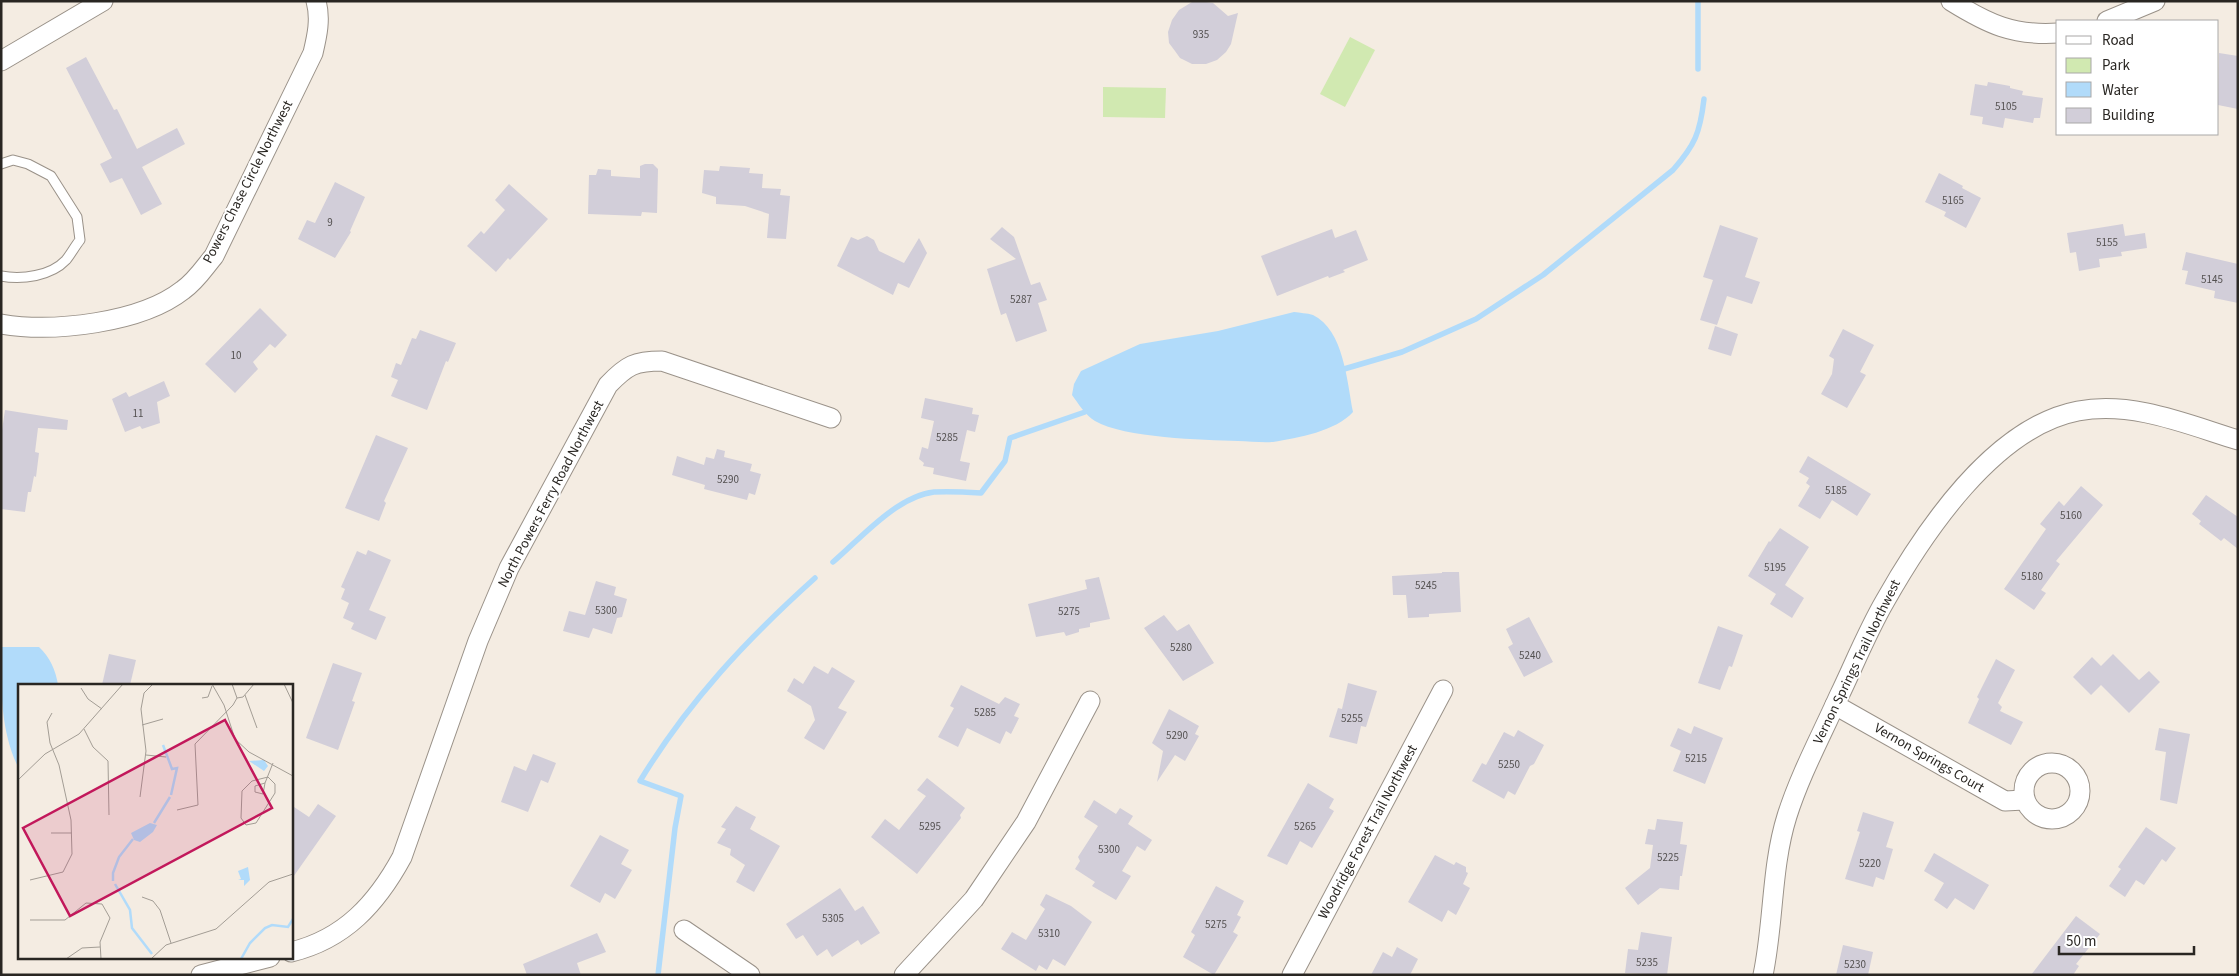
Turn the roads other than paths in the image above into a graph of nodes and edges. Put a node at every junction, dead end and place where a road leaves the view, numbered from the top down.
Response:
1 (103, 1) edge
2 (316, 1) edge
3 (1950, 1) edge
4 (2155, 1) edge
5 (2109, 20) edge
6 (2056, 33) edge
7 (1, 61) edge
8 (1, 164) edge
9 (1, 276) edge
10 (1, 324) edge
11 (831, 418) dead end
12 (2238, 440) edge
13 (1443, 690) dead end
14 (1090, 701) dead end
15 (1835, 705) junction
16 (2024, 800) dead end
17 (684, 930) dead end
18 (292, 952) edge
19 (266, 958) edge
20 (201, 975) edge
21 (750, 975) edge
22 (904, 975) edge
23 (1292, 975) edge
24 (1763, 975) edge

1 - 7 street
2 - 10 street, Powers Chase Circle Northwest
3 - 6 street
4 - 5 street
8 - 9 lane
11 - 18 street, North Powers Ferry Road Northwest
12 - 15 street, Vernon Springs Trail Northwest
13 - 23 street, Woodridge Forest Trail Northwest
14 - 22 street
15 - 16 street, Vernon Springs Court
15 - 24 street, Vernon Springs Trail Northwest
17 - 21 street
19 - 20 street

